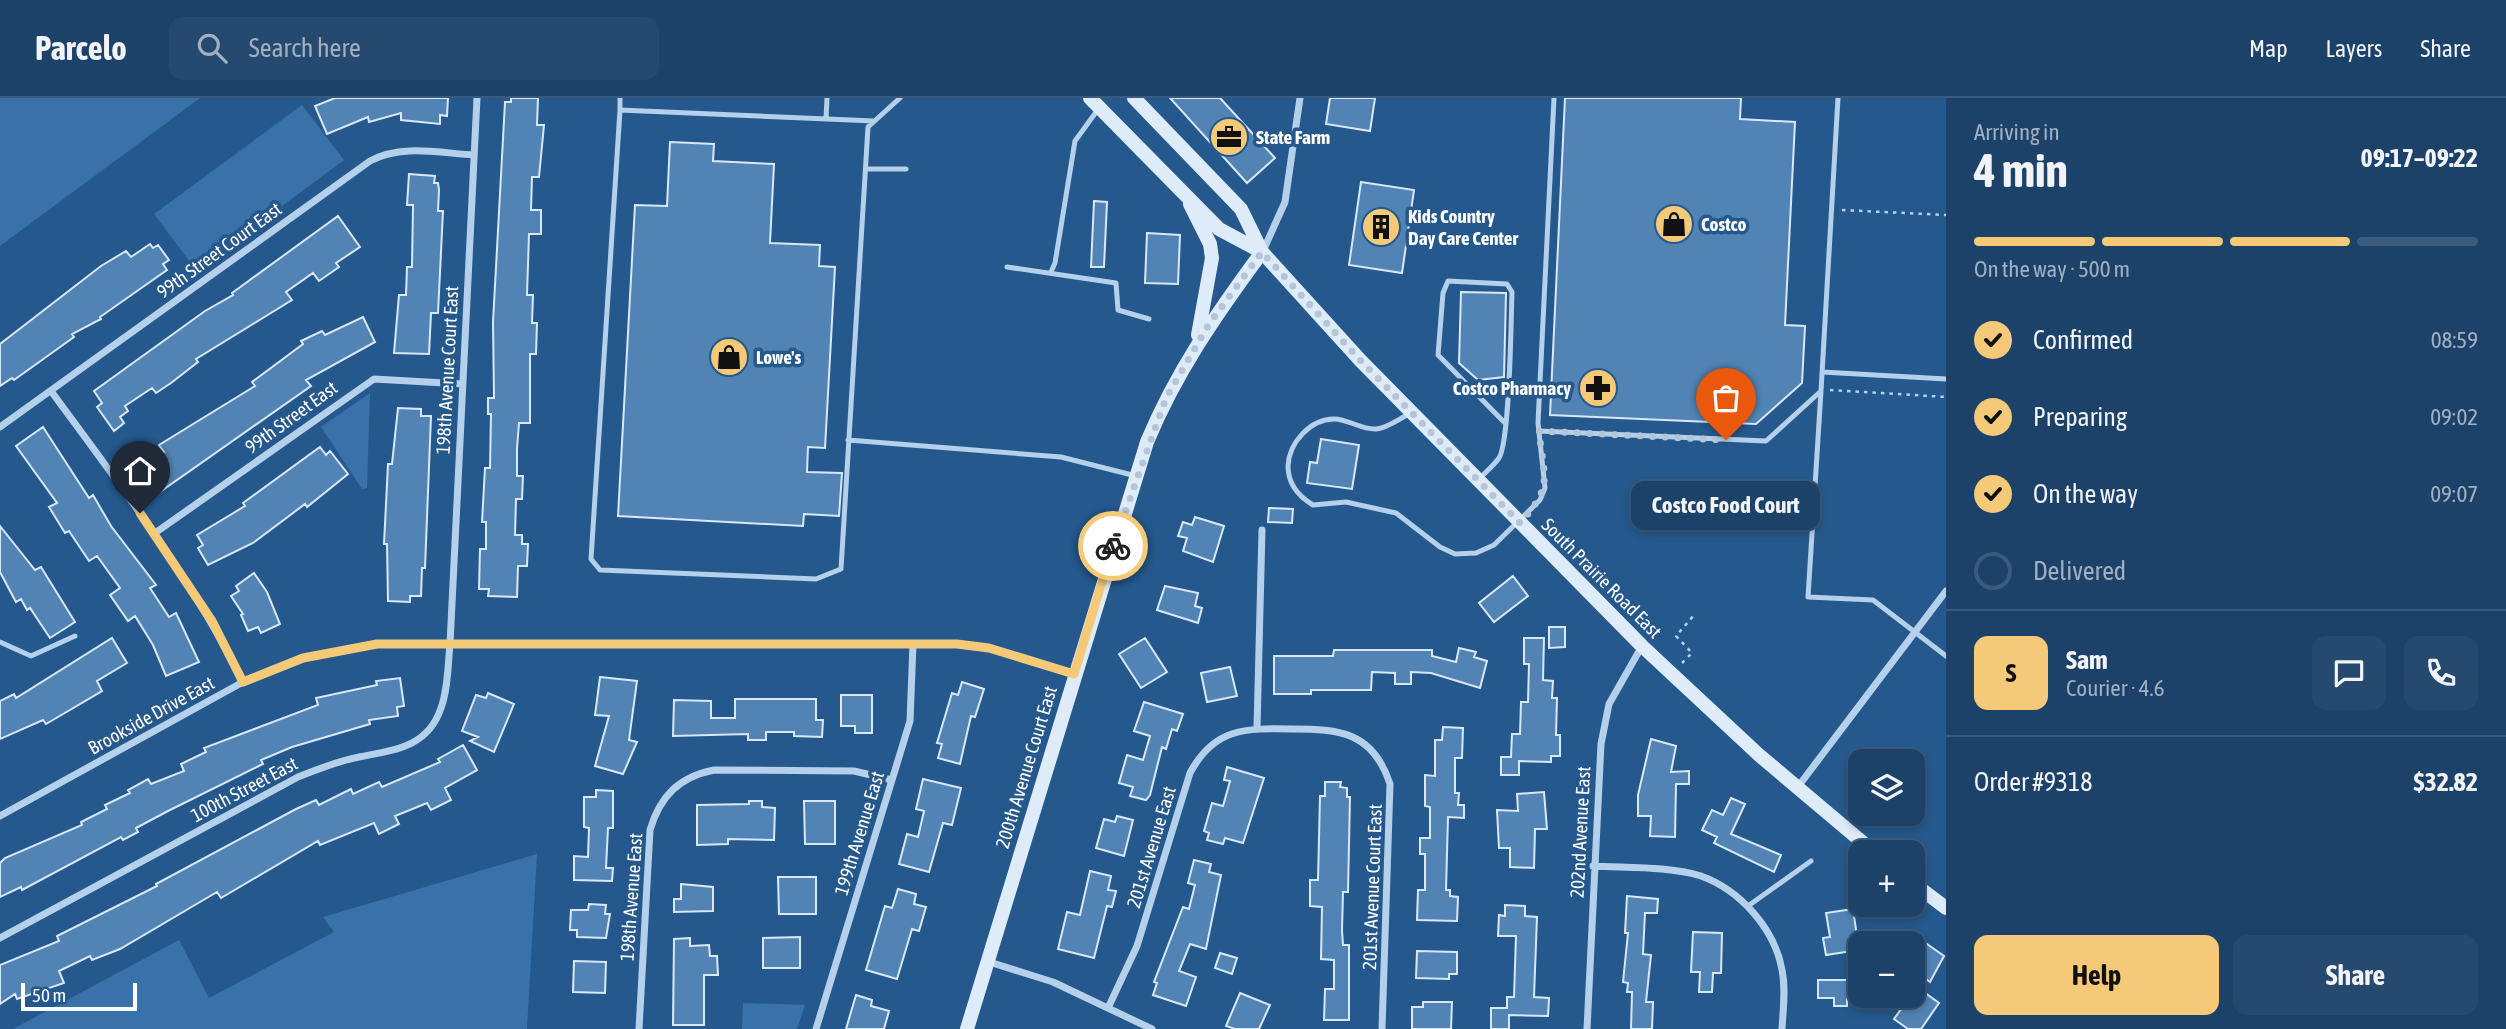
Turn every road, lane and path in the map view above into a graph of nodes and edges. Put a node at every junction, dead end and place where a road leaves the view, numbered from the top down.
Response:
1 (477, 98) edge
2 (620, 98) edge
3 (827, 98) edge
4 (900, 98) edge
5 (1134, 98) edge
6 (1300, 98) edge
7 (1554, 98) edge
8 (1838, 98) edge
9 (1094, 103) edge
10 (620, 110) junction
11 (826, 119) junction
12 (874, 121) junction
13 (474, 155) junction
14 (866, 169) junction
15 (906, 169) dead end
16 (1184, 194) junction
17 (1832, 210) junction
18 (1946, 215) edge
19 (1262, 252) junction
20 (1007, 267) dead end
21 (1051, 272) junction
22 (1149, 319) dead end
23 (1196, 347) junction
24 (1822, 372) junction
25 (1946, 379) edge
26 (462, 384) junction
27 (1821, 388) junction
28 (51, 391) junction
29 (1946, 397) edge
30 (1412, 412) junction
31 (1505, 423) junction
32 (0, 427) edge
33 (1539, 431) junction
34 (848, 440) junction
35 (1136, 475) junction
36 (1478, 480) junction
37 (1520, 523) junction
38 (1262, 530) dead end
39 (155, 533) junction
40 (1946, 591) edge
41 (1695, 614) dead end
42 (1916, 633) junction
43 (75, 636) dead end
44 (0, 642) edge
45 (450, 644) junction
46 (913, 644) junction
47 (1642, 646) junction
48 (1946, 656) edge
49 (1074, 674) junction
50 (1672, 674) junction
51 (243, 682) junction
52 (1257, 729) junction
53 (1373, 750) joint
54 (892, 780) junction
55 (1797, 789) junction
56 (0, 816) edge
57 (1859, 840) edge
58 (1811, 861) dead end
59 (1593, 866) junction
60 (1925, 892) edge
61 (1748, 906) junction
62 (1946, 908) edge
63 (0, 938) edge
64 (985, 961) junction
65 (1108, 1008) junction
66 (639, 1029) edge
67 (816, 1029) edge
68 (967, 1029) edge
69 (1152, 1029) edge
70 (1382, 1029) edge
71 (1587, 1029) edge
72 (1782, 1029) edge

1 - 13 street, 198th Avenue Court East
2 - 10 lane
3 - 11 lane
4 - 12 lane
5 - 19 main road, South Prairie Road East
6 - 19 street, 200th Avenue Court East
7 - 33 lane
8 - 17 lane
9 - 16 main road, South Prairie Road East
9 - 21 lane
10 - 11 lane
10 - 34 lane
11 - 12 lane
12 - 14 lane
13 - 26 street, 198th Avenue Court East
13 - 28 street, 99th Street Court East
14 - 15 lane
14 - 34 lane
16 - 19 main road, South Prairie Road East
16 - 23 main road
17 - 18 path
17 - 24 lane
19 - 23 main road, 200th Avenue Court East
19 - 30 main road, South Prairie Road East
20 - 21 lane
21 - 22 lane
23 - 35 main road, 200th Avenue Court East
24 - 25 lane
24 - 27 lane
26 - 39 street, 99th Street East
26 - 45 street, 198th Avenue Court East
27 - 29 path
27 - 33 lane
27 - 42 lane
28 - 32 street, 99th Street Court East
28 - 39 street
30 - 36 main road, South Prairie Road East
30 - 37 lane
31 - 31 lane
31 - 36 lane
33 - 37 lane
34 - 35 lane
35 - 49 main road, 200th Avenue Court East
36 - 37 main road, South Prairie Road East
37 - 47 main road, South Prairie Road East
38 - 52 street
39 - 51 street
40 - 42 street
41 - 50 path
42 - 48 lane
42 - 55 street
43 - 44 lane
45 - 46 street, Brookside Drive East
45 - 51 street, Brookside Drive East
45 - 63 street, 100th Street East
46 - 49 street, Brookside Drive East
46 - 54 street, 199th Avenue East
47 - 50 main road, South Prairie Road East
47 - 59 street, 202nd Avenue East
49 - 64 main road, 200th Avenue Court East
50 - 55 main road, South Prairie Road East
51 - 56 street, Brookside Drive East
52 - 53 street, 201st Avenue East
52 - 65 street, 201st Avenue East
53 - 70 street, 201st Avenue Court East
54 - 66 street, 198th Avenue East
54 - 67 street, 199th Avenue East
55 - 57 main road, South Prairie Road East
58 - 61 lane
59 - 61 street
59 - 71 street, 202nd Avenue East
60 - 62 main road
61 - 72 street
64 - 65 street
64 - 68 main road, 200th Avenue Court East
65 - 69 street

